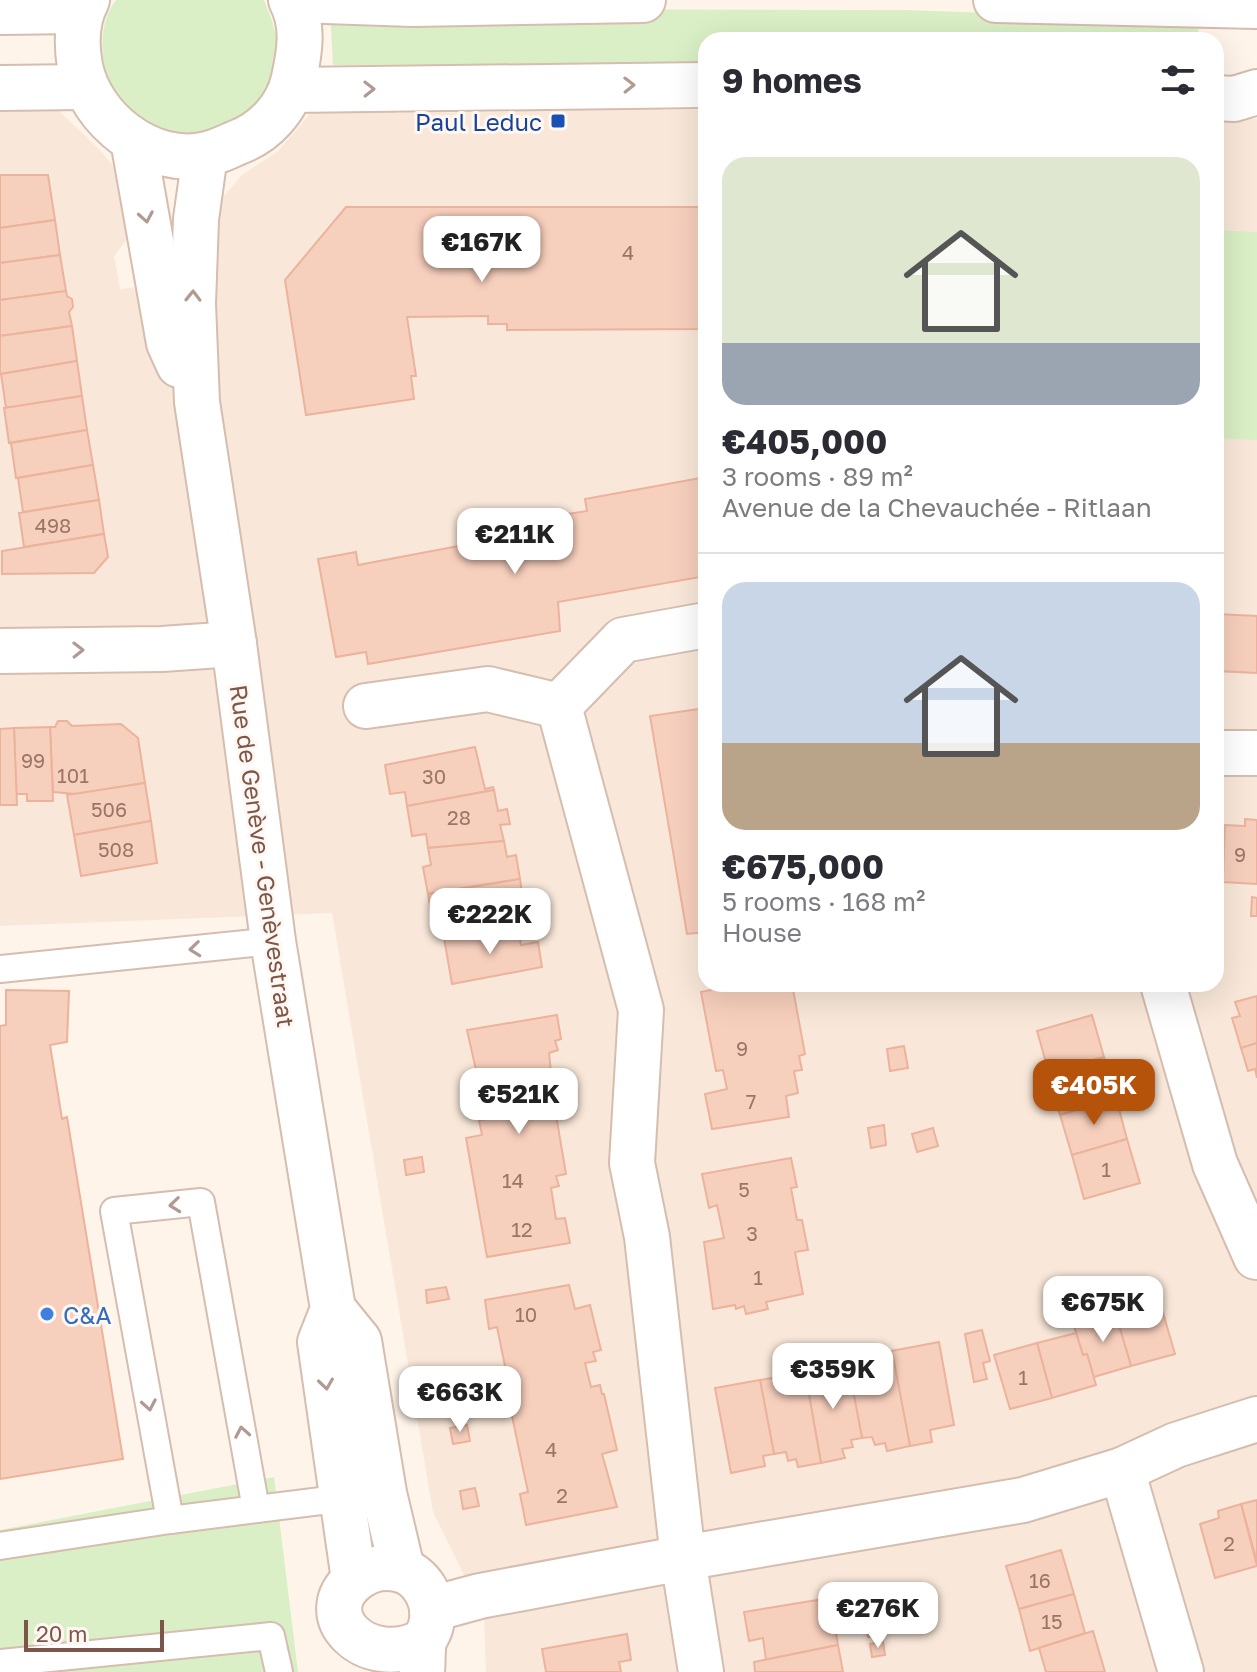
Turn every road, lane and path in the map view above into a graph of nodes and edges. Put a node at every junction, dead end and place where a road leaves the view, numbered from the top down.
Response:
1 (294, 0) edge
2 (643, 0) edge
3 (996, 0) edge
4 (84, 5) edge
5 (1257, 6) edge
6 (0, 12) edge
7 (698, 85) edge
8 (84, 87) junction
9 (0, 88) edge
10 (291, 90) junction
11 (1257, 92) edge
12 (1224, 98) edge
13 (133, 140) junction
14 (205, 155) junction
15 (197, 402) junction
16 (698, 626) edge
17 (234, 644) junction
18 (0, 651) edge
19 (366, 706) dead end
20 (559, 706) junction
21 (1224, 753) edge
22 (1257, 753) edge
23 (273, 941) junction
24 (0, 969) edge
25 (1165, 992) edge
26 (1256, 1257) edge
27 (1257, 1419) edge
28 (1122, 1470) junction
29 (363, 1496) junction
30 (256, 1509) junction
31 (170, 1520) junction
32 (0, 1546) edge
33 (683, 1558) junction
34 (402, 1569) junction
35 (354, 1580) junction
36 (426, 1641) edge
37 (0, 1663) edge
38 (364, 1663) edge
39 (279, 1672) edge
40 (701, 1672) edge
41 (1181, 1672) edge

1 - 2 street
1 - 10 street
3 - 5 street
4 - 6 street
4 - 8 street
10 -> 7 street
8 - 9 street
8 - 13 street
10 - 14 street
11 - 12 street
13 - 14 street
13 -> 15 street, Rue de Genève - Genèvestraat
15 -> 14 street, Rue de Genève - Genèvestraat
15 - 17 street, Rue de Genève - Genèvestraat
16 - 20 street
18 -> 17 street
17 - 23 street, Rue de Genève - Genèvestraat
19 - 20 street
20 - 33 street
21 - 22 street
23 -> 24 lane
23 - 29 street, Rue de Genève - Genèvestraat
25 - 26 street
27 - 28 street
28 - 33 street
28 - 41 street
29 - 30 lane
29 - 34 street, Rue de Genève - Genèvestraat
29 - 35 street, Rue de Genève - Genèvestraat
30 - 31 lane
30 -> 31 lane
31 - 32 lane
33 - 36 street
33 - 40 street
34 - 35 street
34 - 36 street
35 - 38 street
36 - 38 street
37 - 39 lane

